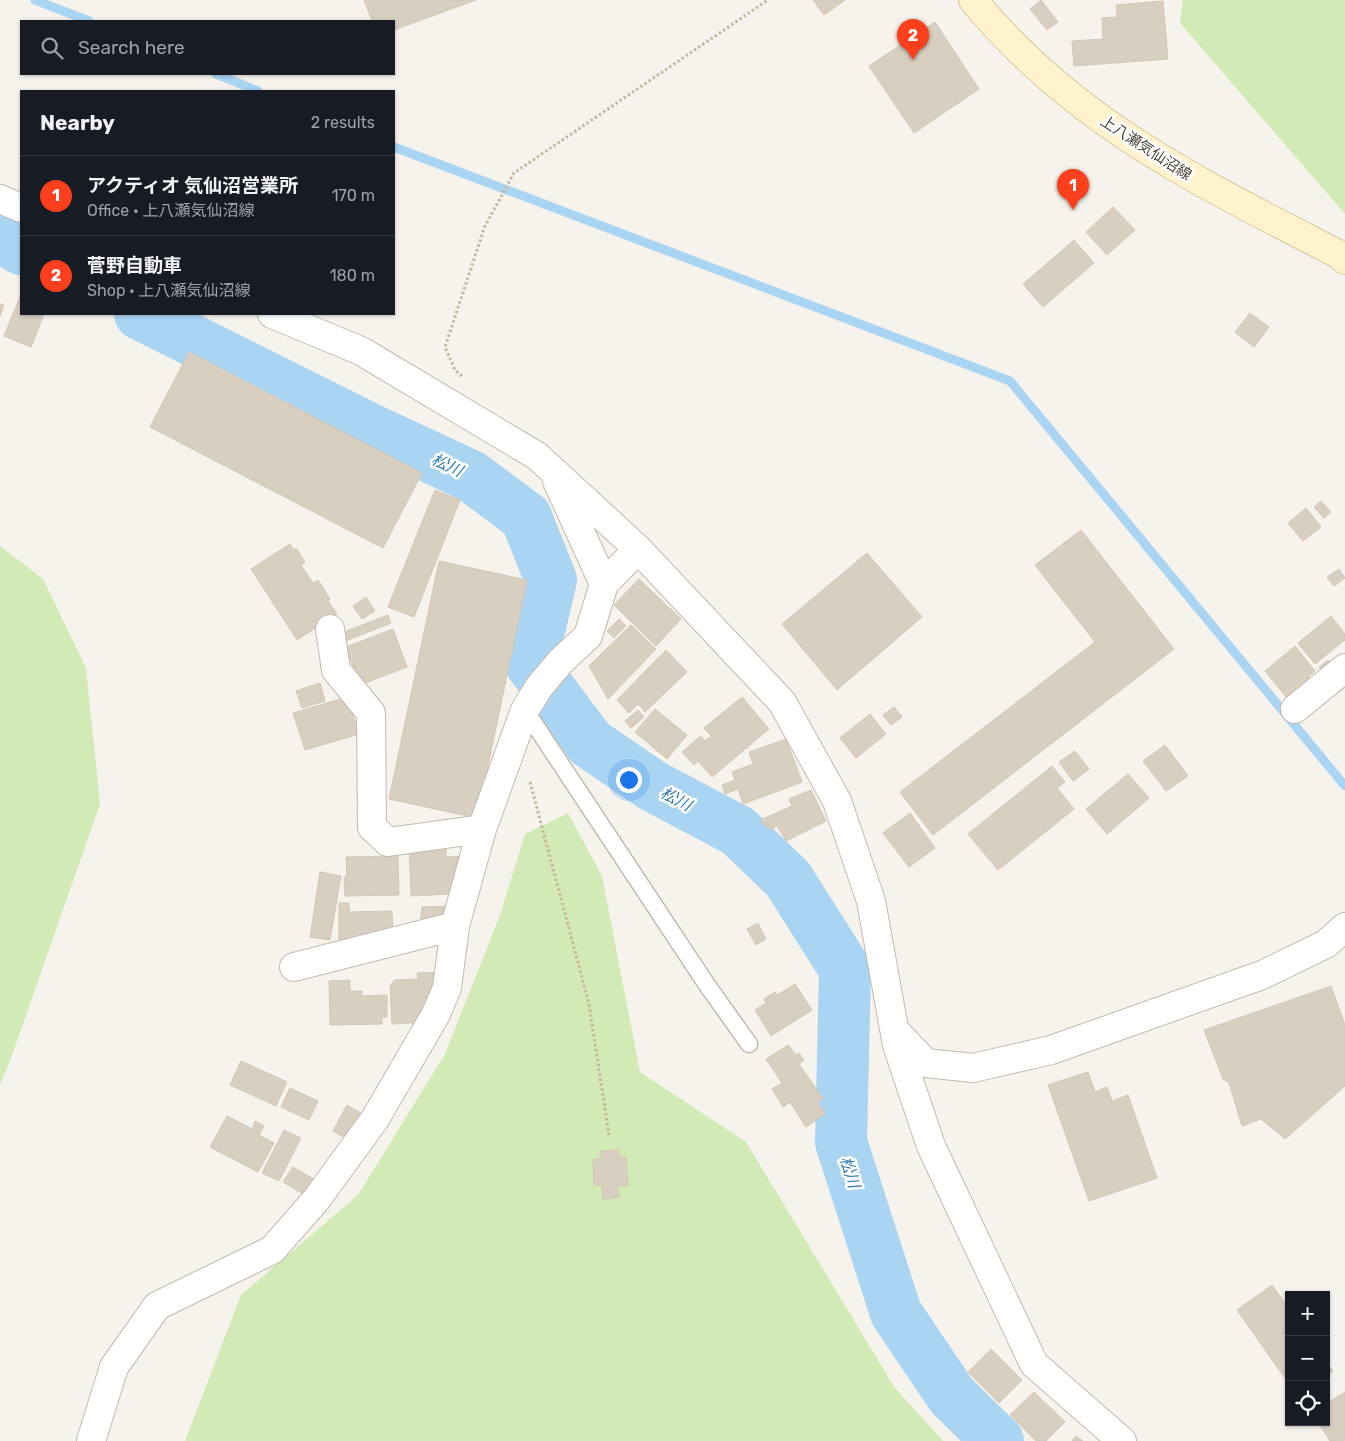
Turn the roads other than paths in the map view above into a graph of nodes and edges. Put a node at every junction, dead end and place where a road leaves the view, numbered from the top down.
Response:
1 (973, 0) edge
2 (0, 199) edge
3 (20, 208) edge
4 (1345, 260) edge
5 (274, 315) edge
6 (552, 470) junction
7 (638, 549) junction
8 (604, 584) junction
9 (330, 629) dead end
10 (1345, 668) edge
11 (1295, 709) dead end
12 (524, 710) junction
13 (482, 829) junction
14 (455, 926) junction
15 (1345, 927) edge
16 (294, 967) dead end
17 (895, 1031) junction
18 (749, 1044) dead end
19 (91, 1441) edge
20 (1122, 1441) edge

1 - 4 main road, 上八瀬気仙沼線
2 - 3 street
5 - 6 street
6 - 7 street
6 - 8 street
7 - 8 street
7 - 17 street
8 - 12 street
9 - 13 street
10 - 11 street
12 - 13 street
12 - 18 lane
13 - 14 street
14 - 16 street
14 - 19 street
15 - 17 street
17 - 20 street

